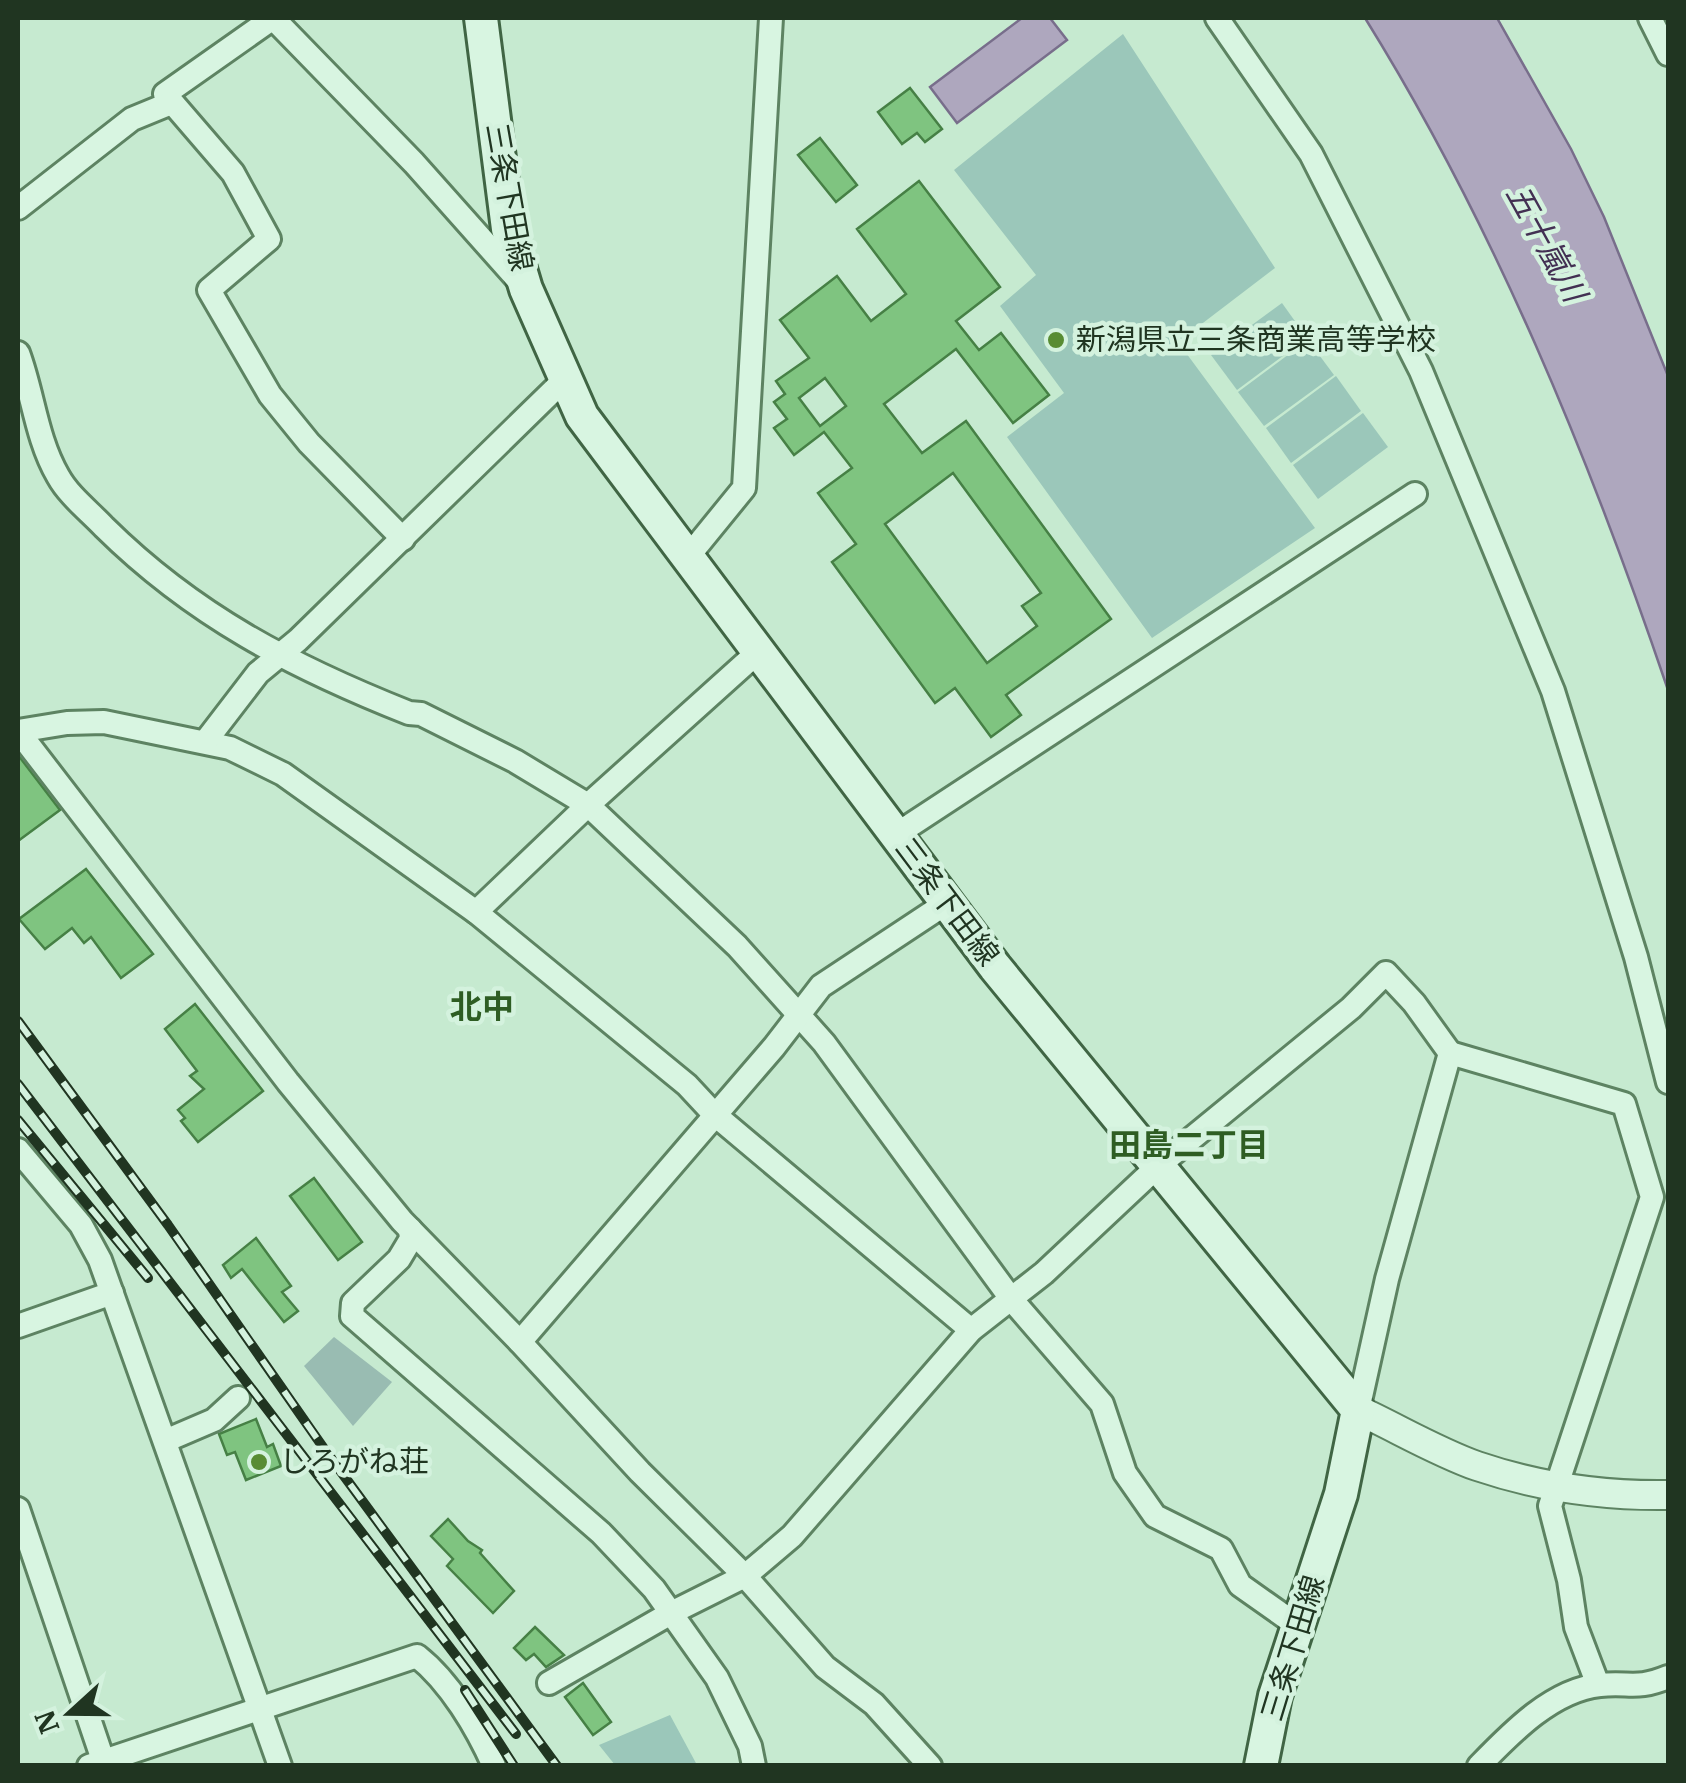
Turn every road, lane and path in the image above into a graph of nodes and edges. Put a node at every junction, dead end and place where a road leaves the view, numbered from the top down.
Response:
1 (273, 18) edge
2 (481, 18) edge
3 (772, 18) edge
4 (1217, 18) edge
5 (1650, 18) edge
6 (1668, 54) edge
7 (171, 103) junction
8 (18, 208) edge
9 (526, 289) junction
10 (18, 353) edge
11 (566, 378) junction
12 (1415, 494) dead end
13 (403, 539) junction
14 (687, 558) junction
15 (758, 652) junction
16 (278, 656) junction
17 (18, 731) edge
18 (205, 742) junction
19 (588, 805) junction
20 (897, 834) junction
21 (948, 902) junction
22 (476, 912) junction
23 (798, 1014) junction
24 (1450, 1052) junction
25 (1668, 1082) edge
26 (714, 1114) junction
27 (18, 1150) edge
28 (1158, 1166) junction
29 (410, 1229) junction
30 (112, 1293) junction
31 (1012, 1300) junction
32 (18, 1326) edge
33 (970, 1330) junction
34 (520, 1342) junction
35 (238, 1398) dead end
36 (1358, 1410) junction
37 (165, 1441) junction
38 (1558, 1486) junction
39 (1668, 1495) edge
40 (18, 1509) edge
41 (745, 1576) junction
42 (672, 1614) junction
43 (1298, 1626) junction
44 (1668, 1677) edge
45 (549, 1683) dead end
46 (1598, 1684) junction
47 (259, 1706) junction
48 (99, 1764) edge
49 (280, 1766) edge
50 (494, 1766) edge
51 (754, 1766) edge
52 (930, 1766) edge
53 (1261, 1766) edge
54 (1479, 1766) edge

1 - 7 street
1 - 9 street
2 - 9 main road, 三条下田線
3 - 14 street
4 - 25 street
5 - 6 street
7 - 8 street
7 - 13 street
9 - 11 main road, 三条下田線
10 - 16 street
11 - 13 street
11 - 14 main road, 三条下田線
12 - 20 street
13 - 16 street
14 - 15 main road, 三条下田線
15 - 19 street
15 - 20 main road, 三条下田線
16 - 18 street
16 - 19 street
17 - 18 street
17 - 29 street
18 - 22 street
19 - 22 street
19 - 23 street
20 - 21 main road, 三条下田線
21 - 23 street
21 - 28 main road, 三条下田線
22 - 26 street
23 - 26 street
23 - 31 street
24 - 28 street
24 - 36 street
24 - 38 street
26 - 33 street
26 - 34 street
27 - 30 street
28 - 31 street
28 - 36 main road, 三条下田線
29 - 34 street
29 - 42 street
30 - 32 street
30 - 37 street
31 - 33 street
31 - 43 street
33 - 41 street
34 - 41 street
35 - 37 street
36 - 38 street
36 - 43 main road, 三条下田線
37 - 47 street
38 - 39 street
38 - 46 street
40 - 48 street
41 - 42 street
41 - 52 street
42 - 45 street
42 - 51 street
43 - 53 main road, 三条下田線
44 - 46 street
46 - 54 street
47 - 48 street
47 - 49 street
47 - 50 street

